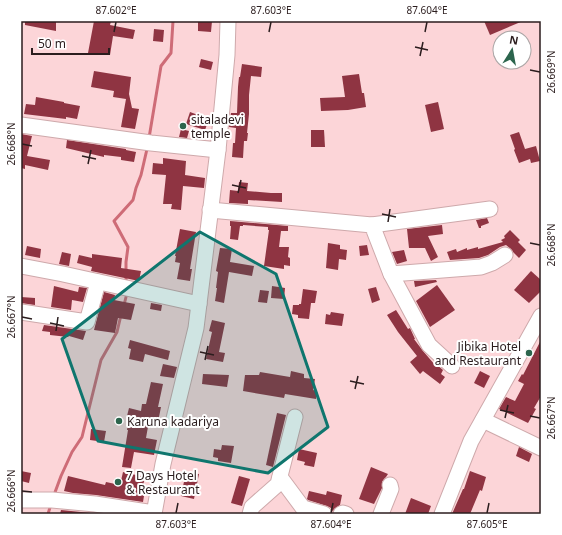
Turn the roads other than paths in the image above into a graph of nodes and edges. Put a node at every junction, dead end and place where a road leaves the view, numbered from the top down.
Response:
1 (228, 21) edge
2 (21, 125) edge
3 (218, 150) junction
4 (490, 209) dead end
5 (210, 210) junction
6 (372, 225) junction
7 (505, 255) dead end
8 (21, 266) edge
9 (391, 274) junction
10 (98, 282) junction
11 (199, 304) junction
12 (21, 312) edge
13 (541, 316) edge
14 (452, 366) dead end
15 (295, 417) dead end
16 (483, 420) junction
17 (541, 448) edge
18 (280, 477) junction
19 (390, 485) dead end
20 (21, 500) edge
21 (154, 513) edge
22 (250, 514) edge
23 (324, 514) edge
24 (341, 514) edge
25 (346, 514) edge
26 (381, 514) edge
27 (442, 514) edge

1 - 3 street
2 - 3 street
3 - 5 street
4 - 6 street
5 - 6 street
5 - 11 street
6 - 9 street
7 - 9 street
8 - 10 street
9 - 14 street
10 - 11 street
10 - 12 street
11 - 21 street
13 - 16 street
15 - 18 street
16 - 17 street
16 - 27 street
18 - 22 street
18 - 23 street
19 - 26 street
20 - 21 street
24 - 25 street

